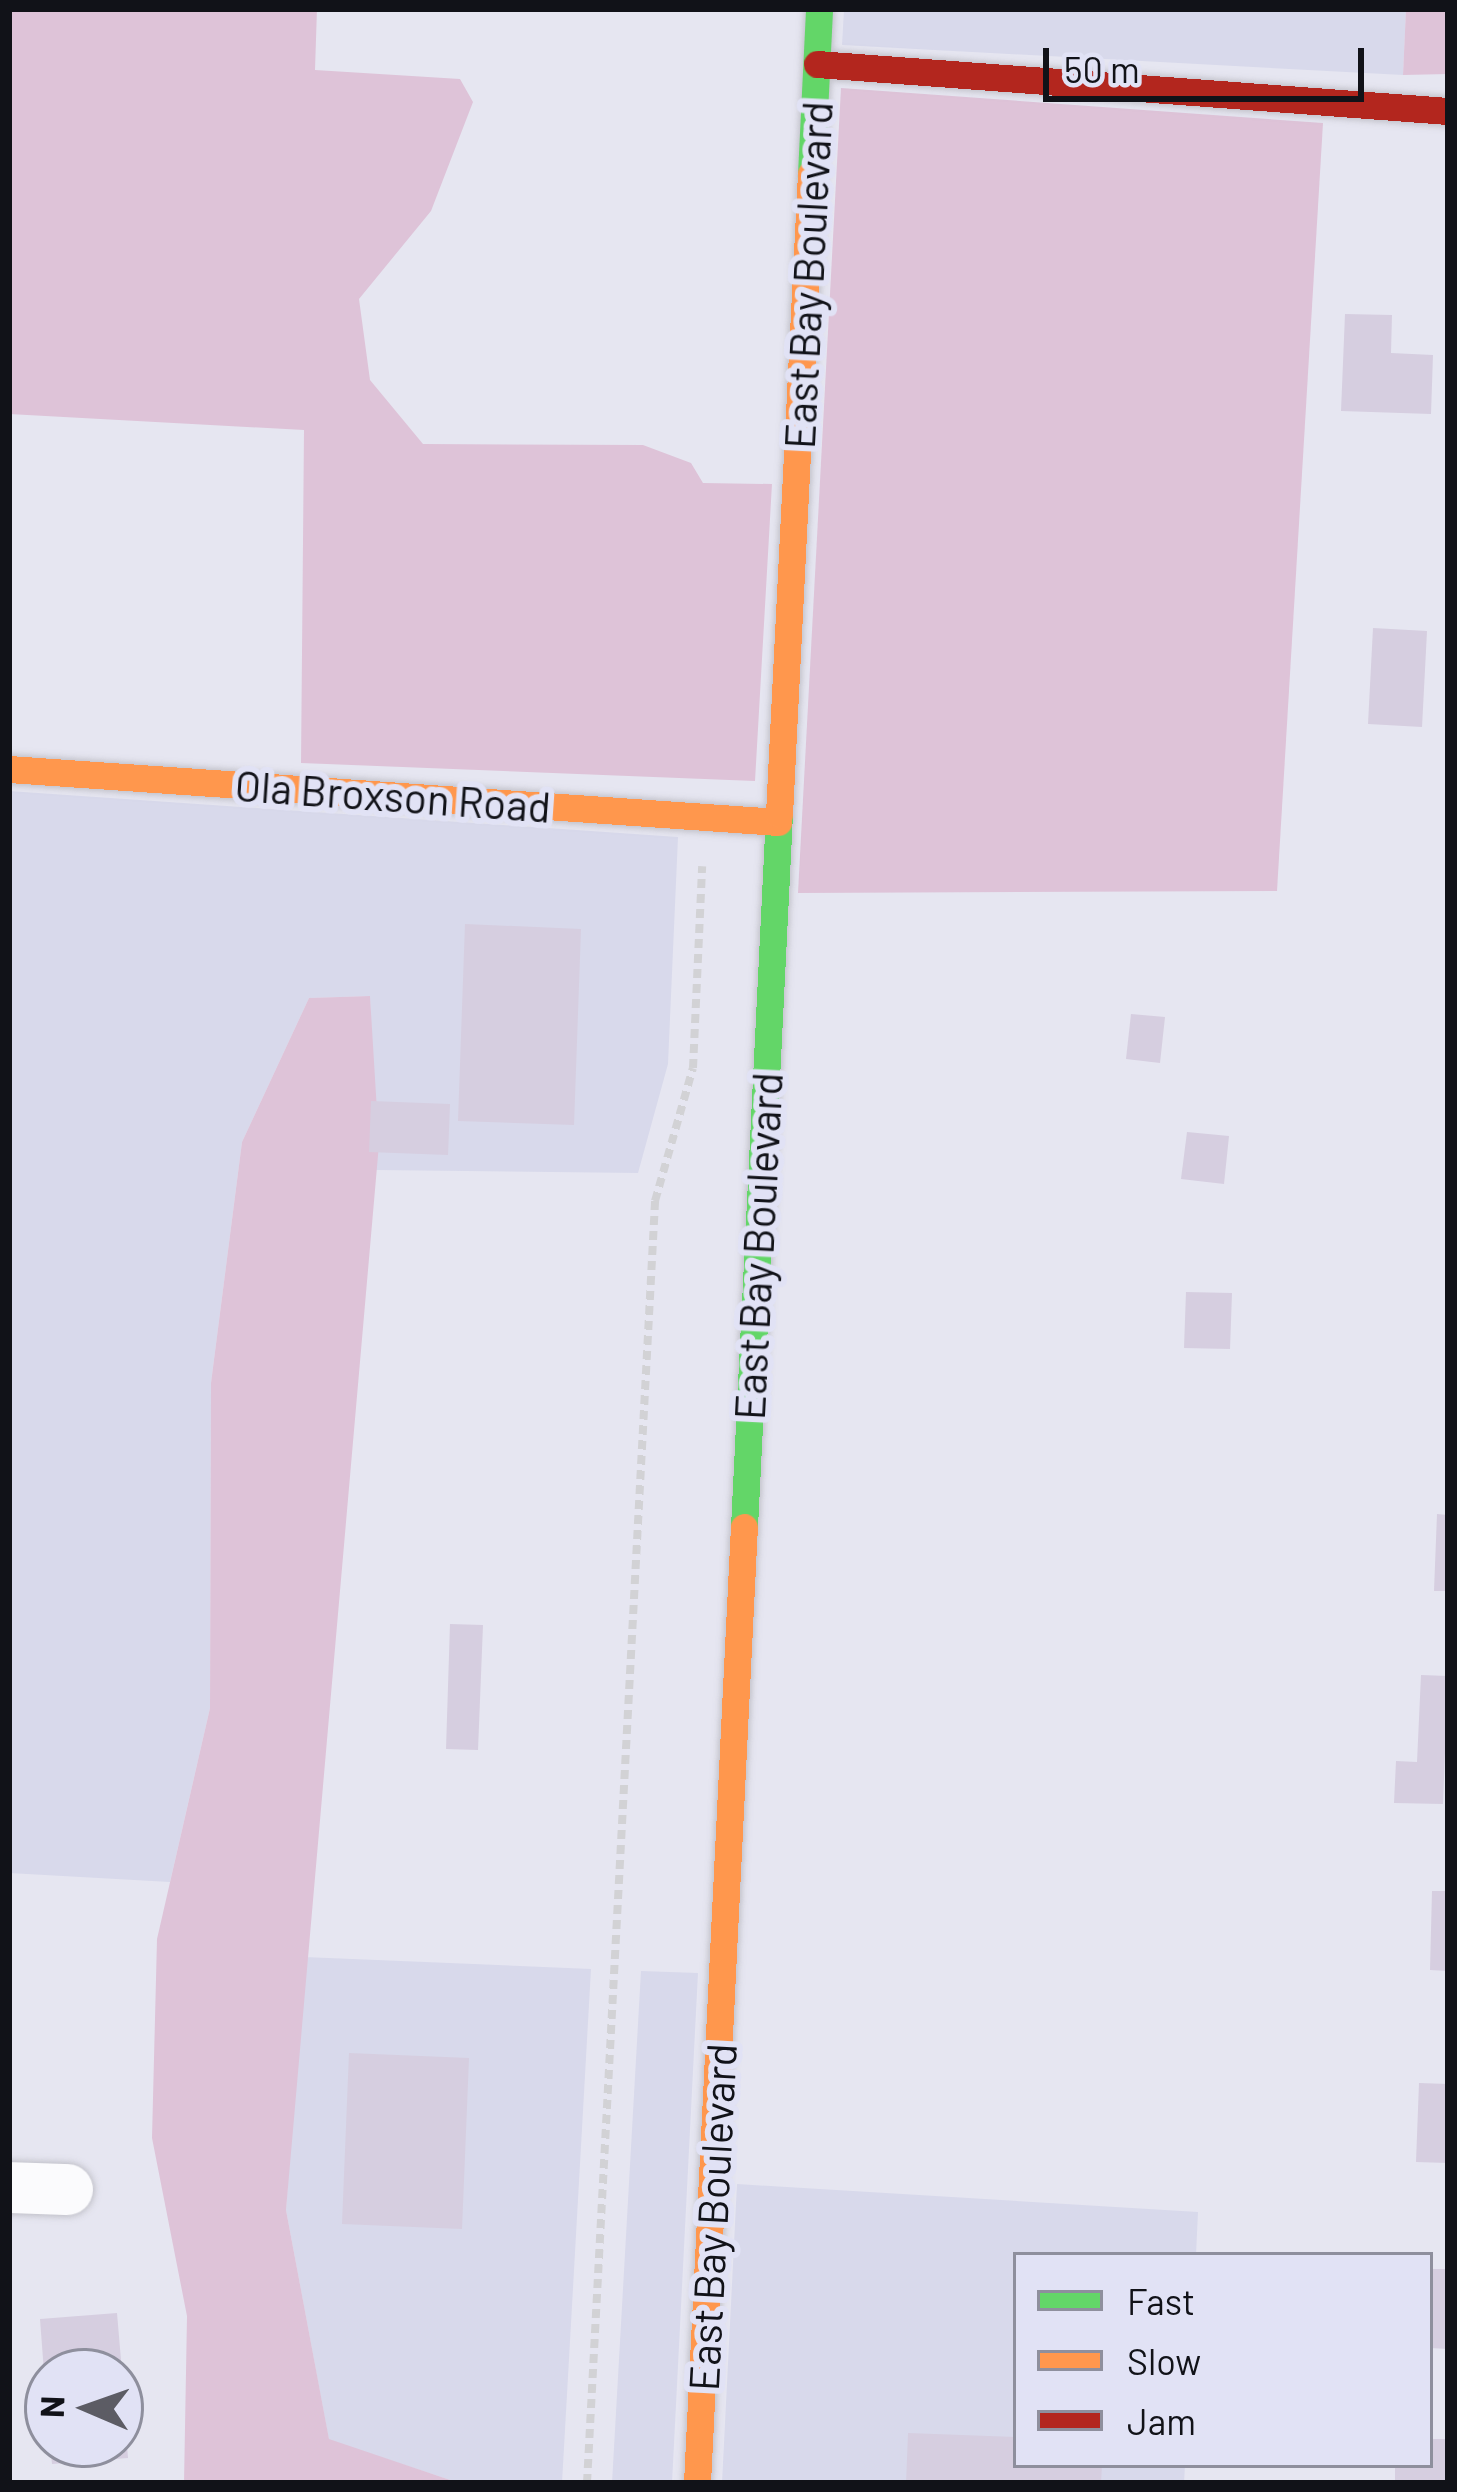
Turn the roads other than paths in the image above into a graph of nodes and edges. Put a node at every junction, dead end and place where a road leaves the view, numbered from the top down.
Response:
1 (819, 9) edge
2 (817, 64) junction
3 (1448, 111) edge
4 (9, 769) edge
5 (778, 822) junction
6 (9, 2186) edge
7 (67, 2189) dead end
8 (697, 2483) edge

1 - 2 main road, East Bay Boulevard
2 - 3 main road
2 - 5 main road, East Bay Boulevard
4 - 5 main road, Ola Broxson Road
5 - 8 main road, East Bay Boulevard
6 - 7 street

